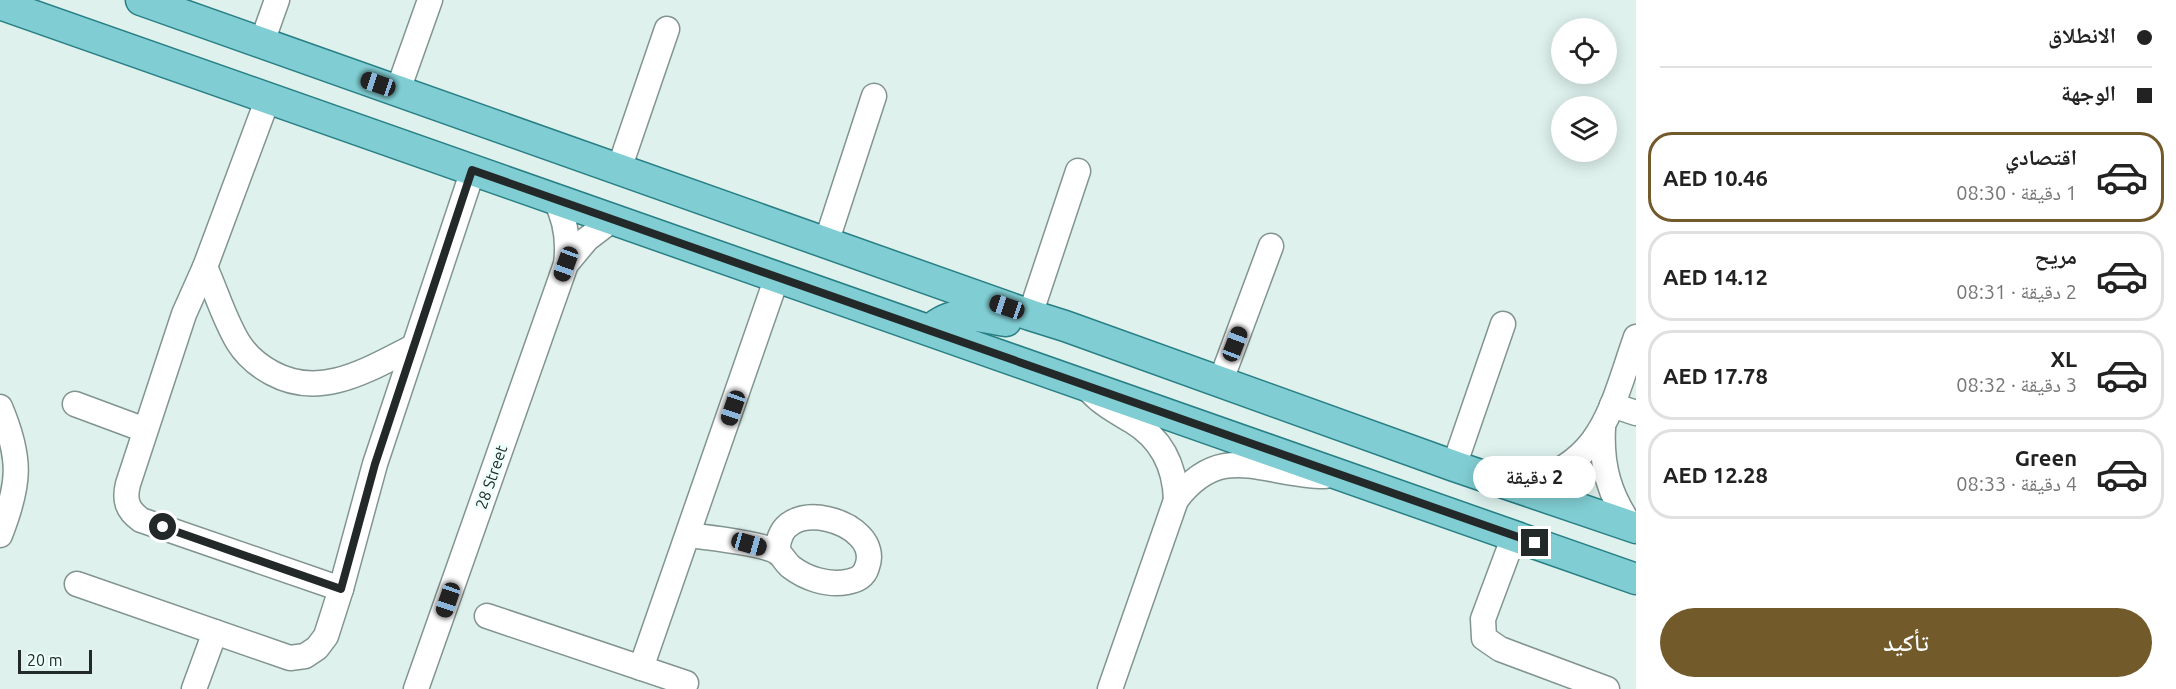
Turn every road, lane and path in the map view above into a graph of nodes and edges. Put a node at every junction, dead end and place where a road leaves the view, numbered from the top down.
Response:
1 (141, 0) edge
2 (277, 0) edge
3 (430, 0) edge
4 (0, 4) edge
5 (667, 29) dead end
6 (262, 42) junction
7 (398, 90) junction
8 (874, 96) dead end
9 (268, 98) junction
10 (619, 169) junction
11 (472, 170) junction
12 (1078, 171) dead end
13 (555, 199) junction
14 (612, 220) junction
15 (826, 243) junction
16 (1271, 246) dead end
17 (566, 264) junction
18 (205, 267) junction
19 (777, 277) junction
20 (1030, 315) junction
21 (1503, 324) dead end
22 (1065, 326) junction
23 (930, 330) junction
24 (1636, 337) edge
25 (413, 348) junction
26 (1220, 383) junction
27 (1084, 384) junction
28 (75, 404) dead end
29 (1612, 405) junction
30 (0, 407) edge
31 (1636, 413) edge
32 (1604, 428) junction
33 (146, 430) junction
34 (1454, 466) junction
35 (1342, 474) junction
36 (1516, 486) junction
37 (1176, 500) junction
38 (1633, 527) edge
39 (0, 535) edge
40 (689, 535) junction
41 (1514, 536) junction
42 (778, 553) dead end
43 (1636, 579) edge
44 (77, 584) dead end
45 (341, 589) junction
46 (488, 616) dead end
47 (215, 632) junction
48 (641, 668) junction
49 (686, 683) dead end
50 (194, 689) edge
51 (416, 689) edge
52 (1110, 689) edge
53 (1607, 689) edge

1 - 6 main road
2 - 6 street
3 - 7 street
4 - 9 main road
5 - 10 street
6 - 7 main road
7 - 10 main road
8 - 15 street
9 - 11 main road
9 - 18 street
10 - 15 main road
11 - 13 main road
11 - 25 street
12 - 20 street
13 - 14 main road
13 - 17 street, 28 Street
14 - 17 street, 28 Street
14 - 19 main road
15 - 20 main road
16 - 26 street
17 - 51 street, 28 Street
18 - 25 street
18 - 33 street
19 - 23 main road
19 - 40 street
20 - 22 main road
21 - 34 street
22 - 23 main road
22 - 26 main road
23 - 27 main road
24 - 29 street
25 - 45 street
26 - 34 main road
27 - 35 main road
27 - 37 street
28 - 33 street
29 - 31 street
29 - 32 street
30 - 39 street
32 - 36 street
32 - 38 street
33 - 45 street
34 - 36 main road
35 - 37 street
35 - 41 main road
36 - 38 main road
37 - 52 street
40 - 42 street
40 - 48 street
41 - 43 main road
41 - 53 street
44 - 47 street
45 - 47 street
46 - 48 street
47 - 50 street
48 - 49 street

